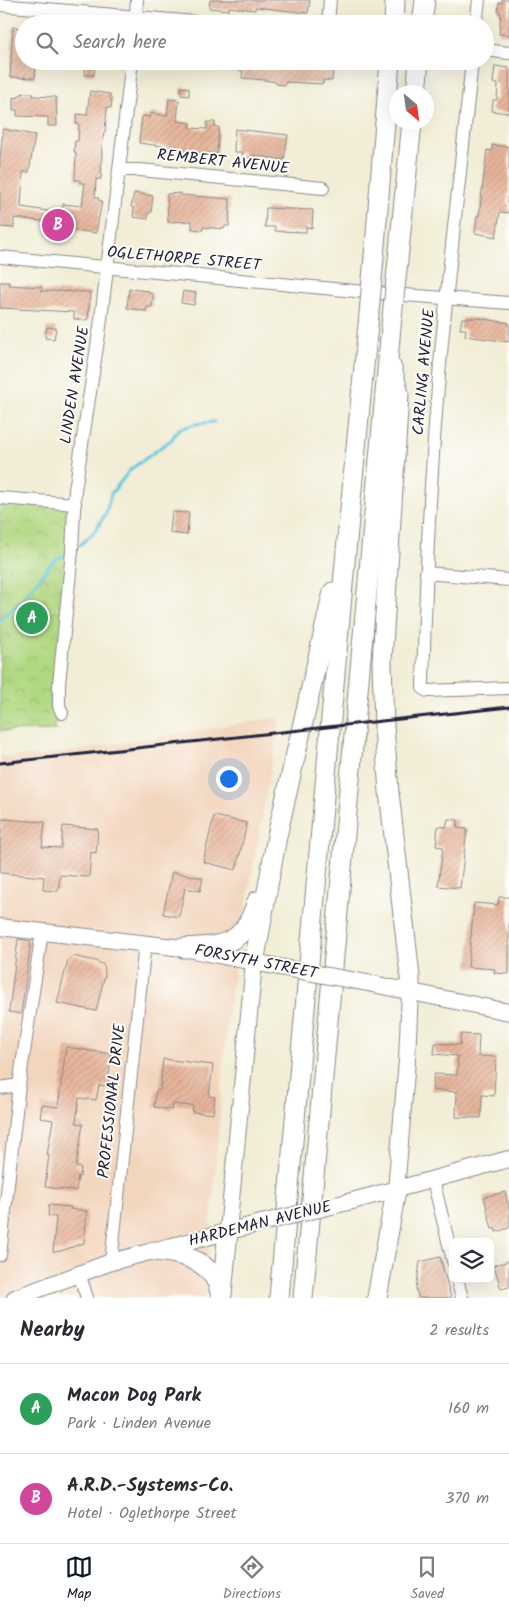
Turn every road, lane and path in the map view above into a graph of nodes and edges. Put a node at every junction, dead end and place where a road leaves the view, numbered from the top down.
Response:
1 (137, 0) edge
2 (330, 0) edge
3 (396, 0) edge
4 (425, 0) edge
5 (479, 0) edge
6 (0, 5) edge
7 (91, 15) edge
8 (136, 15) edge
9 (329, 15) edge
10 (395, 15) edge
11 (423, 15) edge
12 (477, 15) edge
13 (494, 51) edge
14 (509, 53) edge
15 (131, 70) edge
16 (389, 70) edge
17 (418, 70) edge
18 (471, 70) edge
19 (417, 85) edge
20 (411, 130) edge
21 (119, 170) junction
22 (323, 188) dead end
23 (0, 257) edge
24 (107, 268) junction
25 (447, 298) junction
26 (509, 303) edge
27 (389, 355) junction
28 (0, 498) edge
29 (75, 504) junction
30 (346, 540) junction
31 (426, 573) junction
32 (509, 580) edge
33 (509, 688) edge
34 (62, 713) dead end
35 (277, 836) junction
36 (0, 927) edge
37 (42, 932) junction
38 (145, 943) junction
39 (183, 948) junction
40 (254, 963) junction
41 (410, 991) junction
42 (509, 1012) edge
43 (19, 1085) junction
44 (0, 1088) edge
45 (509, 1159) edge
46 (433, 1180) junction
47 (396, 1190) junction
48 (228, 1230) junction
49 (449, 1245) edge
50 (154, 1251) junction
51 (0, 1255) edge
52 (111, 1262) junction
53 (79, 1273) junction
54 (458, 1283) edge
55 (15, 1298) edge
56 (87, 1298) edge
57 (221, 1298) edge
58 (279, 1298) edge
59 (303, 1298) edge
60 (377, 1298) edge
61 (462, 1298) edge

1 - 8 street
2 - 9 street
3 - 10 highway
4 - 11 highway
5 - 12 street
6 - 7 street
13 - 14 street
15 - 21 street, LINDEN AVENUE
16 - 30 highway, bridge
17 - 19 highway
18 - 25 street, CARLING AVENUE
20 - 27 highway, bridge
21 - 22 street, REMBERT AVENUE
21 - 24 street, LINDEN AVENUE
23 - 24 street, OGLETHORPE STREET
24 - 25 street, OGLETHORPE STREET
24 - 29 street, LINDEN AVENUE
25 - 26 street, OGLETHORPE STREET
25 - 31 street, CARLING AVENUE
27 - 41 highway
27 - 59 highway
28 - 29 street
29 - 34 street, LINDEN AVENUE
30 - 35 highway
30 - 58 highway
31 - 32 street
31 - 33 street, CARLING AVENUE
35 - 39 highway
35 - 40 highway
36 - 37 main road, FORSYTH STREET
37 - 38 main road, FORSYTH STREET
37 - 43 street
38 - 39 main road, FORSYTH STREET
38 - 52 street, PROFESSIONAL DRIVE
39 - 40 main road, FORSYTH STREET
40 - 41 main road, FORSYTH STREET, bridge
40 - 48 main road
41 - 42 main road, FORSYTH STREET
41 - 47 main road
43 - 44 street
43 - 51 street
45 - 46 main road, HARDEMAN AVENUE
46 - 47 main road, HARDEMAN AVENUE
46 - 49 street
47 - 48 main road, HARDEMAN AVENUE, bridge
47 - 60 highway
48 - 50 main road, HARDEMAN AVENUE
48 - 57 highway
50 - 52 main road, HARDEMAN AVENUE
50 - 57 highway
52 - 53 main road, HARDEMAN AVENUE
53 - 55 main road, HARDEMAN AVENUE
53 - 56 street
54 - 61 street

